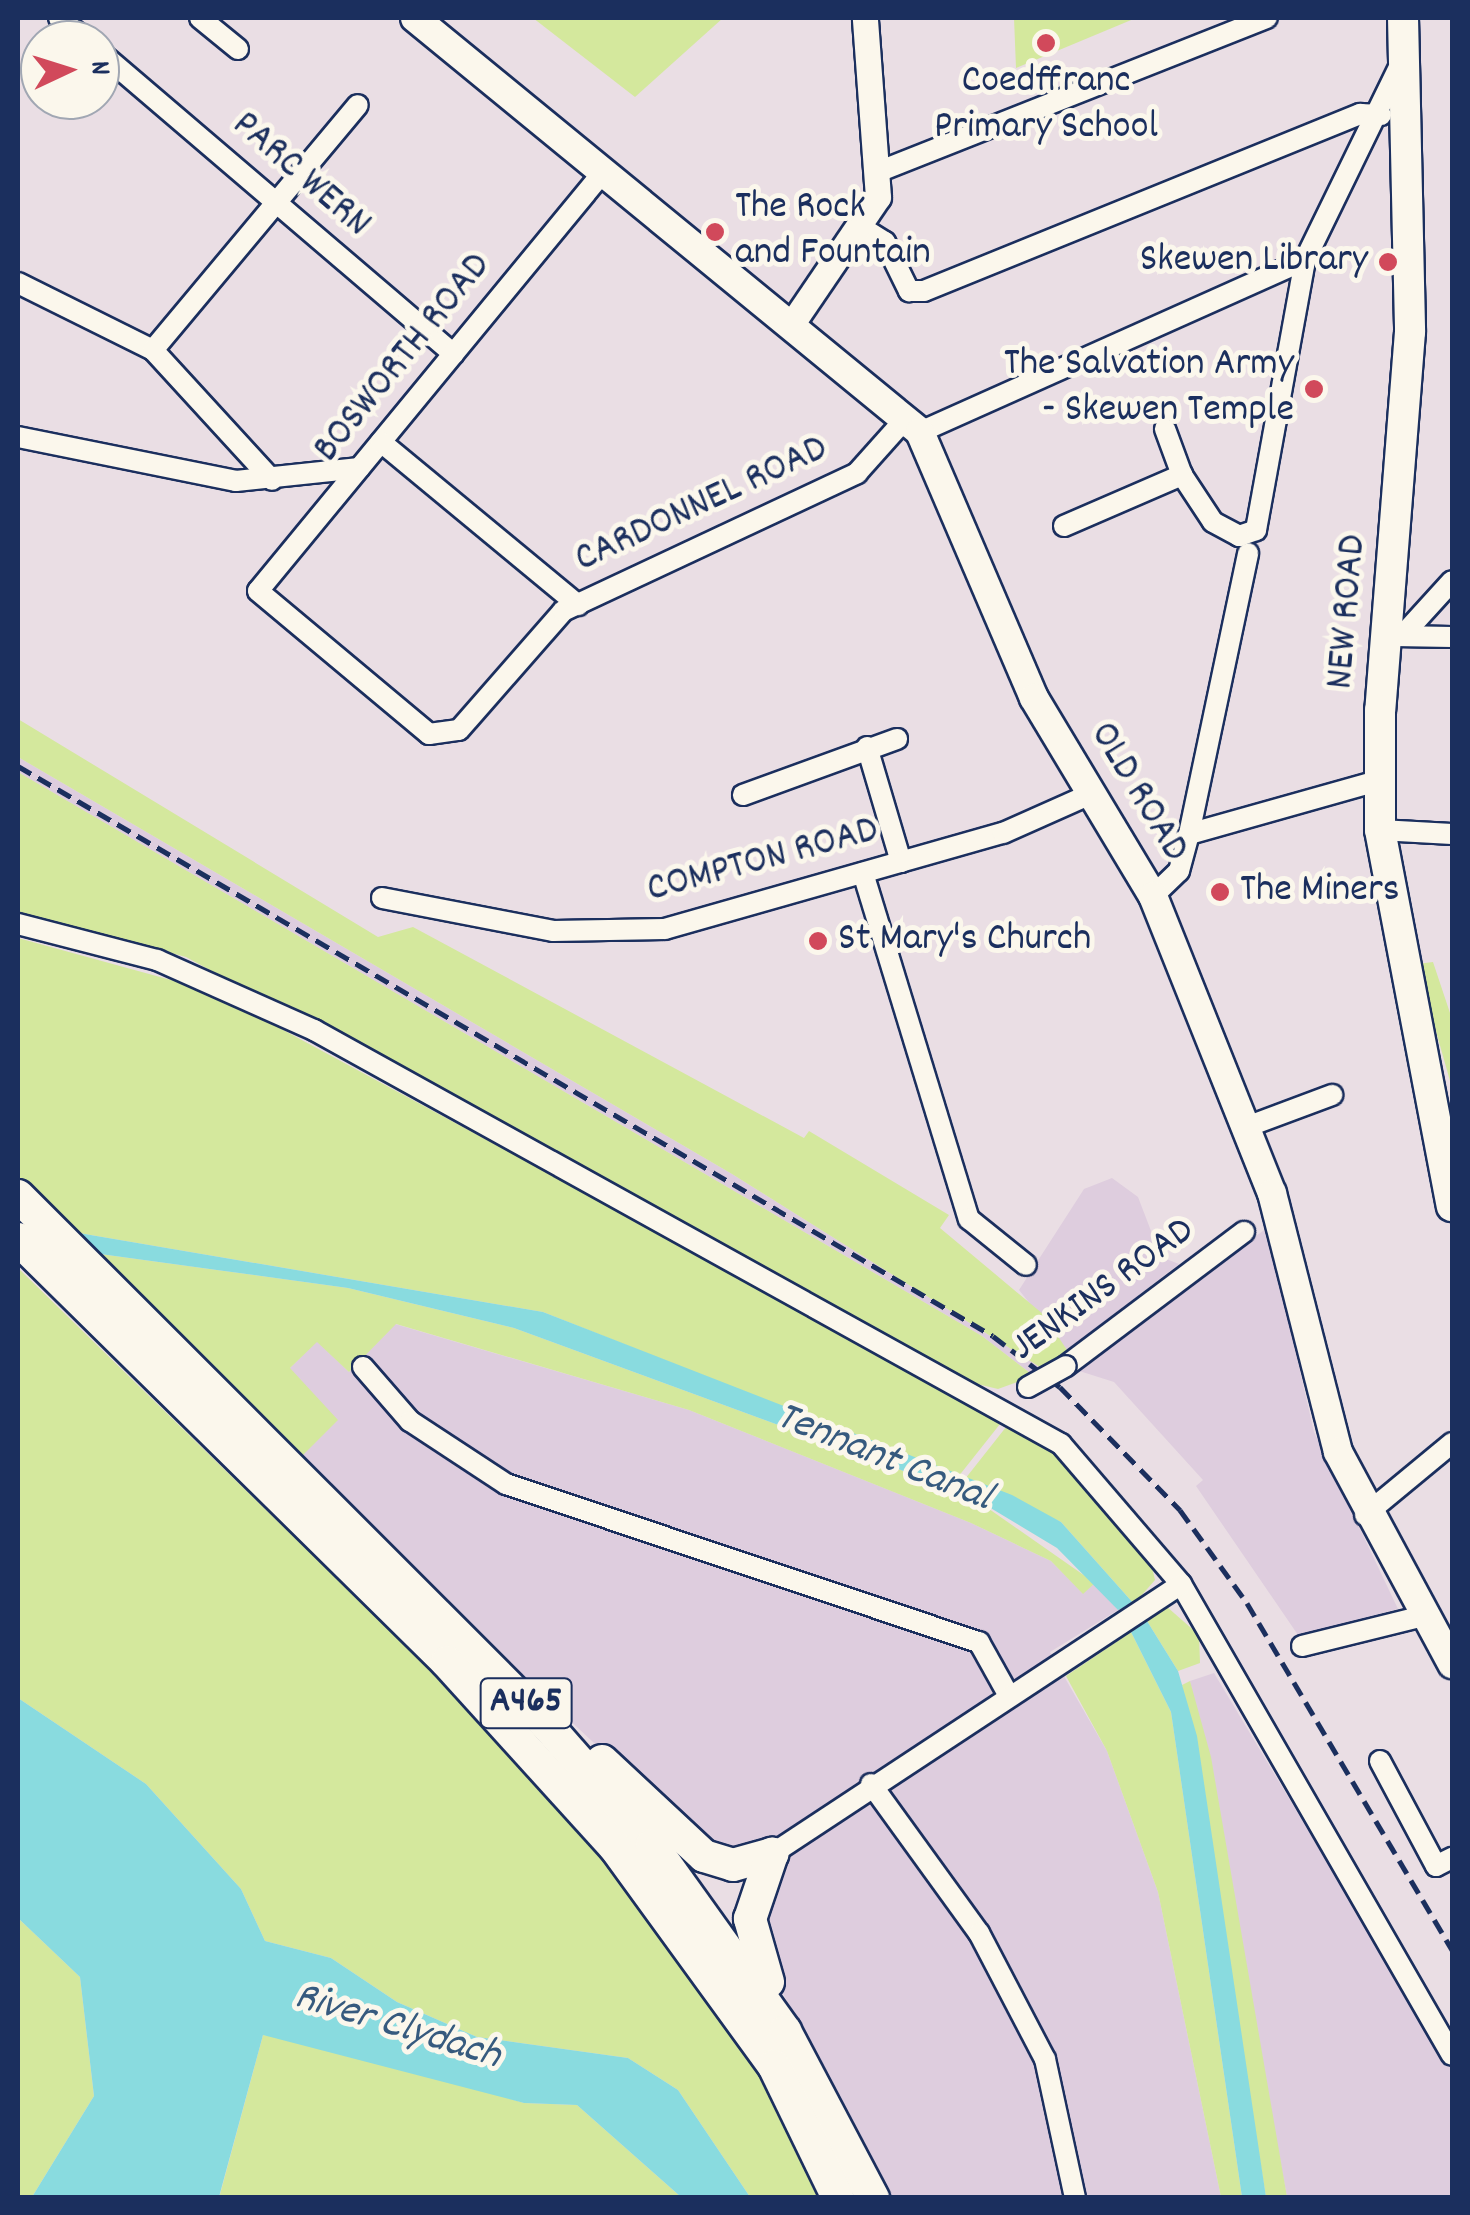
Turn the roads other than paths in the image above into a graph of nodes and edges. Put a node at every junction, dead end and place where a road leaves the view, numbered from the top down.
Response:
1 (200, 18) edge
2 (415, 18) edge
3 (865, 18) edge
4 (1267, 18) edge
5 (1405, 32) edge
6 (238, 49) dead end
7 (120, 69) edge
8 (358, 105) dead end
9 (1381, 115) junction
10 (604, 171) junction
11 (880, 171) junction
12 (276, 201) junction
13 (864, 229) junction
14 (1305, 260) junction
15 (18, 283) edge
16 (792, 322) junction
17 (153, 350) junction
18 (454, 354) junction
19 (913, 425) junction
20 (1165, 429) dead end
21 (18, 438) edge
22 (381, 442) junction
23 (360, 468) junction
24 (1182, 475) junction
25 (272, 480) junction
26 (1064, 526) dead end
27 (1248, 553) dead end
28 (1452, 581) edge
29 (578, 605) junction
30 (1394, 636) junction
31 (1452, 637) edge
32 (897, 739) dead end
33 (867, 747) junction
34 (1378, 782) junction
35 (1092, 792) junction
36 (743, 795) dead end
37 (1380, 830) junction
38 (1190, 834) junction
39 (1452, 834) edge
40 (900, 862) junction
41 (863, 874) junction
42 (1153, 896) junction
43 (382, 898) dead end
44 (18, 924) edge
45 (1332, 1095) dead end
46 (1444, 1118) edge
47 (1249, 1126) junction
48 (18, 1197) edge
49 (1452, 1206) edge
50 (1244, 1232) dead end
51 (18, 1239) edge
52 (1026, 1265) dead end
53 (81, 1279) junction
54 (363, 1366) dead end
55 (1005, 1407) junction
56 (1452, 1443) edge
57 (1365, 1515) junction
58 (1181, 1584) junction
59 (1422, 1616) junction
60 (1302, 1646) dead end
61 (1452, 1664) edge
62 (1008, 1696) junction
63 (546, 1723) junction
64 (1380, 1761) dead end
65 (871, 1784) junction
66 (772, 1854) junction
67 (1452, 1858) edge
68 (785, 2031) junction
69 (1452, 2056) edge
70 (838, 2198) edge
71 (873, 2198) edge
72 (1074, 2198) edge

1 - 6 street
2 - 10 main road, OLD ROAD
3 - 11 street
4 - 11 street
5 - 9 street
5 - 30 main road, NEW ROAD
7 - 12 street, PARC WERN
8 - 12 street
9 - 13 street
9 - 14 street
10 - 16 main road, OLD ROAD
10 - 18 street, BOSWORTH ROAD
11 - 13 street
12 - 17 street
12 - 18 street, PARC WERN
13 - 16 street
14 - 19 street
14 - 24 street
15 - 17 street
16 - 19 main road, OLD ROAD
17 - 25 street
18 - 22 street, BOSWORTH ROAD
19 - 29 street, CARDONNEL ROAD
19 - 35 main road, OLD ROAD
20 - 24 street
21 - 25 street
22 - 23 street, BOSWORTH ROAD
22 - 29 street, CARDONNEL ROAD
23 - 25 street
23 - 29 street, BOSWORTH ROAD
24 - 26 street
27 - 38 street
28 - 30 street
30 - 31 street
30 - 34 main road, NEW ROAD
32 - 33 street
33 - 36 street
33 - 40 street
34 - 37 main road, NEW ROAD
34 - 38 street
35 - 40 street, COMPTON ROAD
35 - 42 main road, OLD ROAD
37 - 39 street
37 - 46 main road, NEW ROAD
38 - 42 street
40 - 41 street, COMPTON ROAD
41 - 43 street, COMPTON ROAD
41 - 52 street
42 - 47 main road, OLD ROAD
44 - 55 street
45 - 47 street
46 - 49 main road, NEW ROAD
47 - 57 main road, OLD ROAD
48 - 53 highway, A465
50 - 55 street, JENKINS ROAD, bridge
51 - 53 highway, A465
53 - 63 highway, A465
53 - 70 highway, A465
54 - 62 street
55 - 58 street
56 - 57 street
57 - 59 main road, OLD ROAD
58 - 62 street
58 - 69 street
59 - 60 street
59 - 61 main road, OLD ROAD
62 - 65 street
63 - 66 highway, A465
63 - 68 highway, A465
64 - 67 street
65 - 66 street
65 - 72 street
66 - 68 highway, A465
68 - 71 highway, A465

